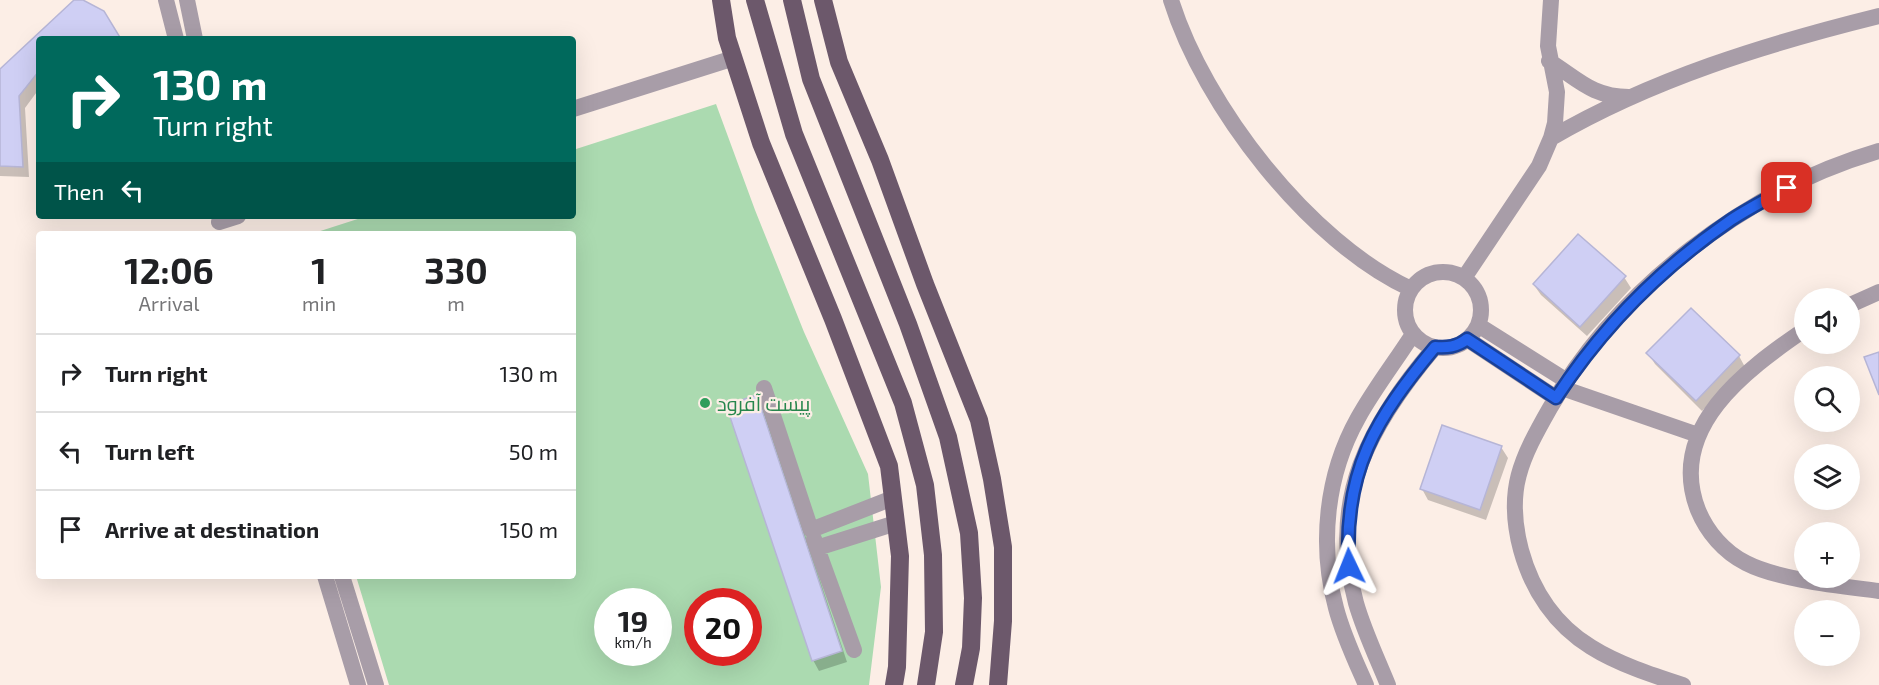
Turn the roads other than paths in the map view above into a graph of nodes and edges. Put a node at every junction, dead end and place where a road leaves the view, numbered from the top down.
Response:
1 (166, 0) edge
2 (188, 0) edge
3 (721, 0) edge
4 (755, 0) edge
5 (792, 0) edge
6 (823, 0) edge
7 (1170, 0) edge
8 (1551, 0) edge
9 (1879, 15) edge
10 (175, 36) edge
11 (194, 36) edge
12 (734, 58) junction
13 (1549, 61) junction
14 (1630, 97) junction
15 (576, 109) edge
16 (1551, 138) junction
17 (1879, 151) edge
18 (1464, 278) junction
19 (1411, 289) junction
20 (1879, 292) edge
21 (1860, 301) edge
22 (1478, 325) junction
23 (1413, 334) junction
24 (1794, 337) edge
25 (1467, 339) junction
26 (1435, 347) junction
27 (764, 388) dead end
28 (1562, 389) junction
29 (1698, 435) junction
30 (893, 498) junction
31 (896, 524) junction
32 (811, 531) junction
33 (818, 548) junction
34 (326, 579) edge
35 (343, 579) edge
36 (1879, 591) edge
37 (854, 650) dead end
38 (358, 685) edge
39 (376, 685) edge
40 (894, 685) edge
41 (926, 685) edge
42 (964, 685) edge
43 (998, 685) edge
44 (1366, 685) edge
45 (1388, 685) edge
46 (1683, 685) edge

1 - 10 street
2 - 11 street
3 - 12 main road
4 - 41 main road
5 - 42 main road
6 - 43 main road
7 - 19 street
8 - 13 street
9 - 14 street
12 - 15 street
12 - 30 main road
13 - 14 street
13 - 16 street
14 - 16 street
16 - 18 street
17 - 28 street
18 - 19 street
18 - 22 street
19 - 23 street
20 - 21 street
22 - 25 street
22 - 28 street
23 - 26 street
23 - 44 street
24 - 29 street
25 - 26 street
25 - 28 street
26 - 45 street
27 - 32 street
28 - 29 street
28 - 46 street
29 - 36 street
30 - 31 main road
30 - 32 street
31 - 33 street
31 - 40 main road
32 - 33 street
33 - 37 street
34 - 38 street
35 - 39 street

